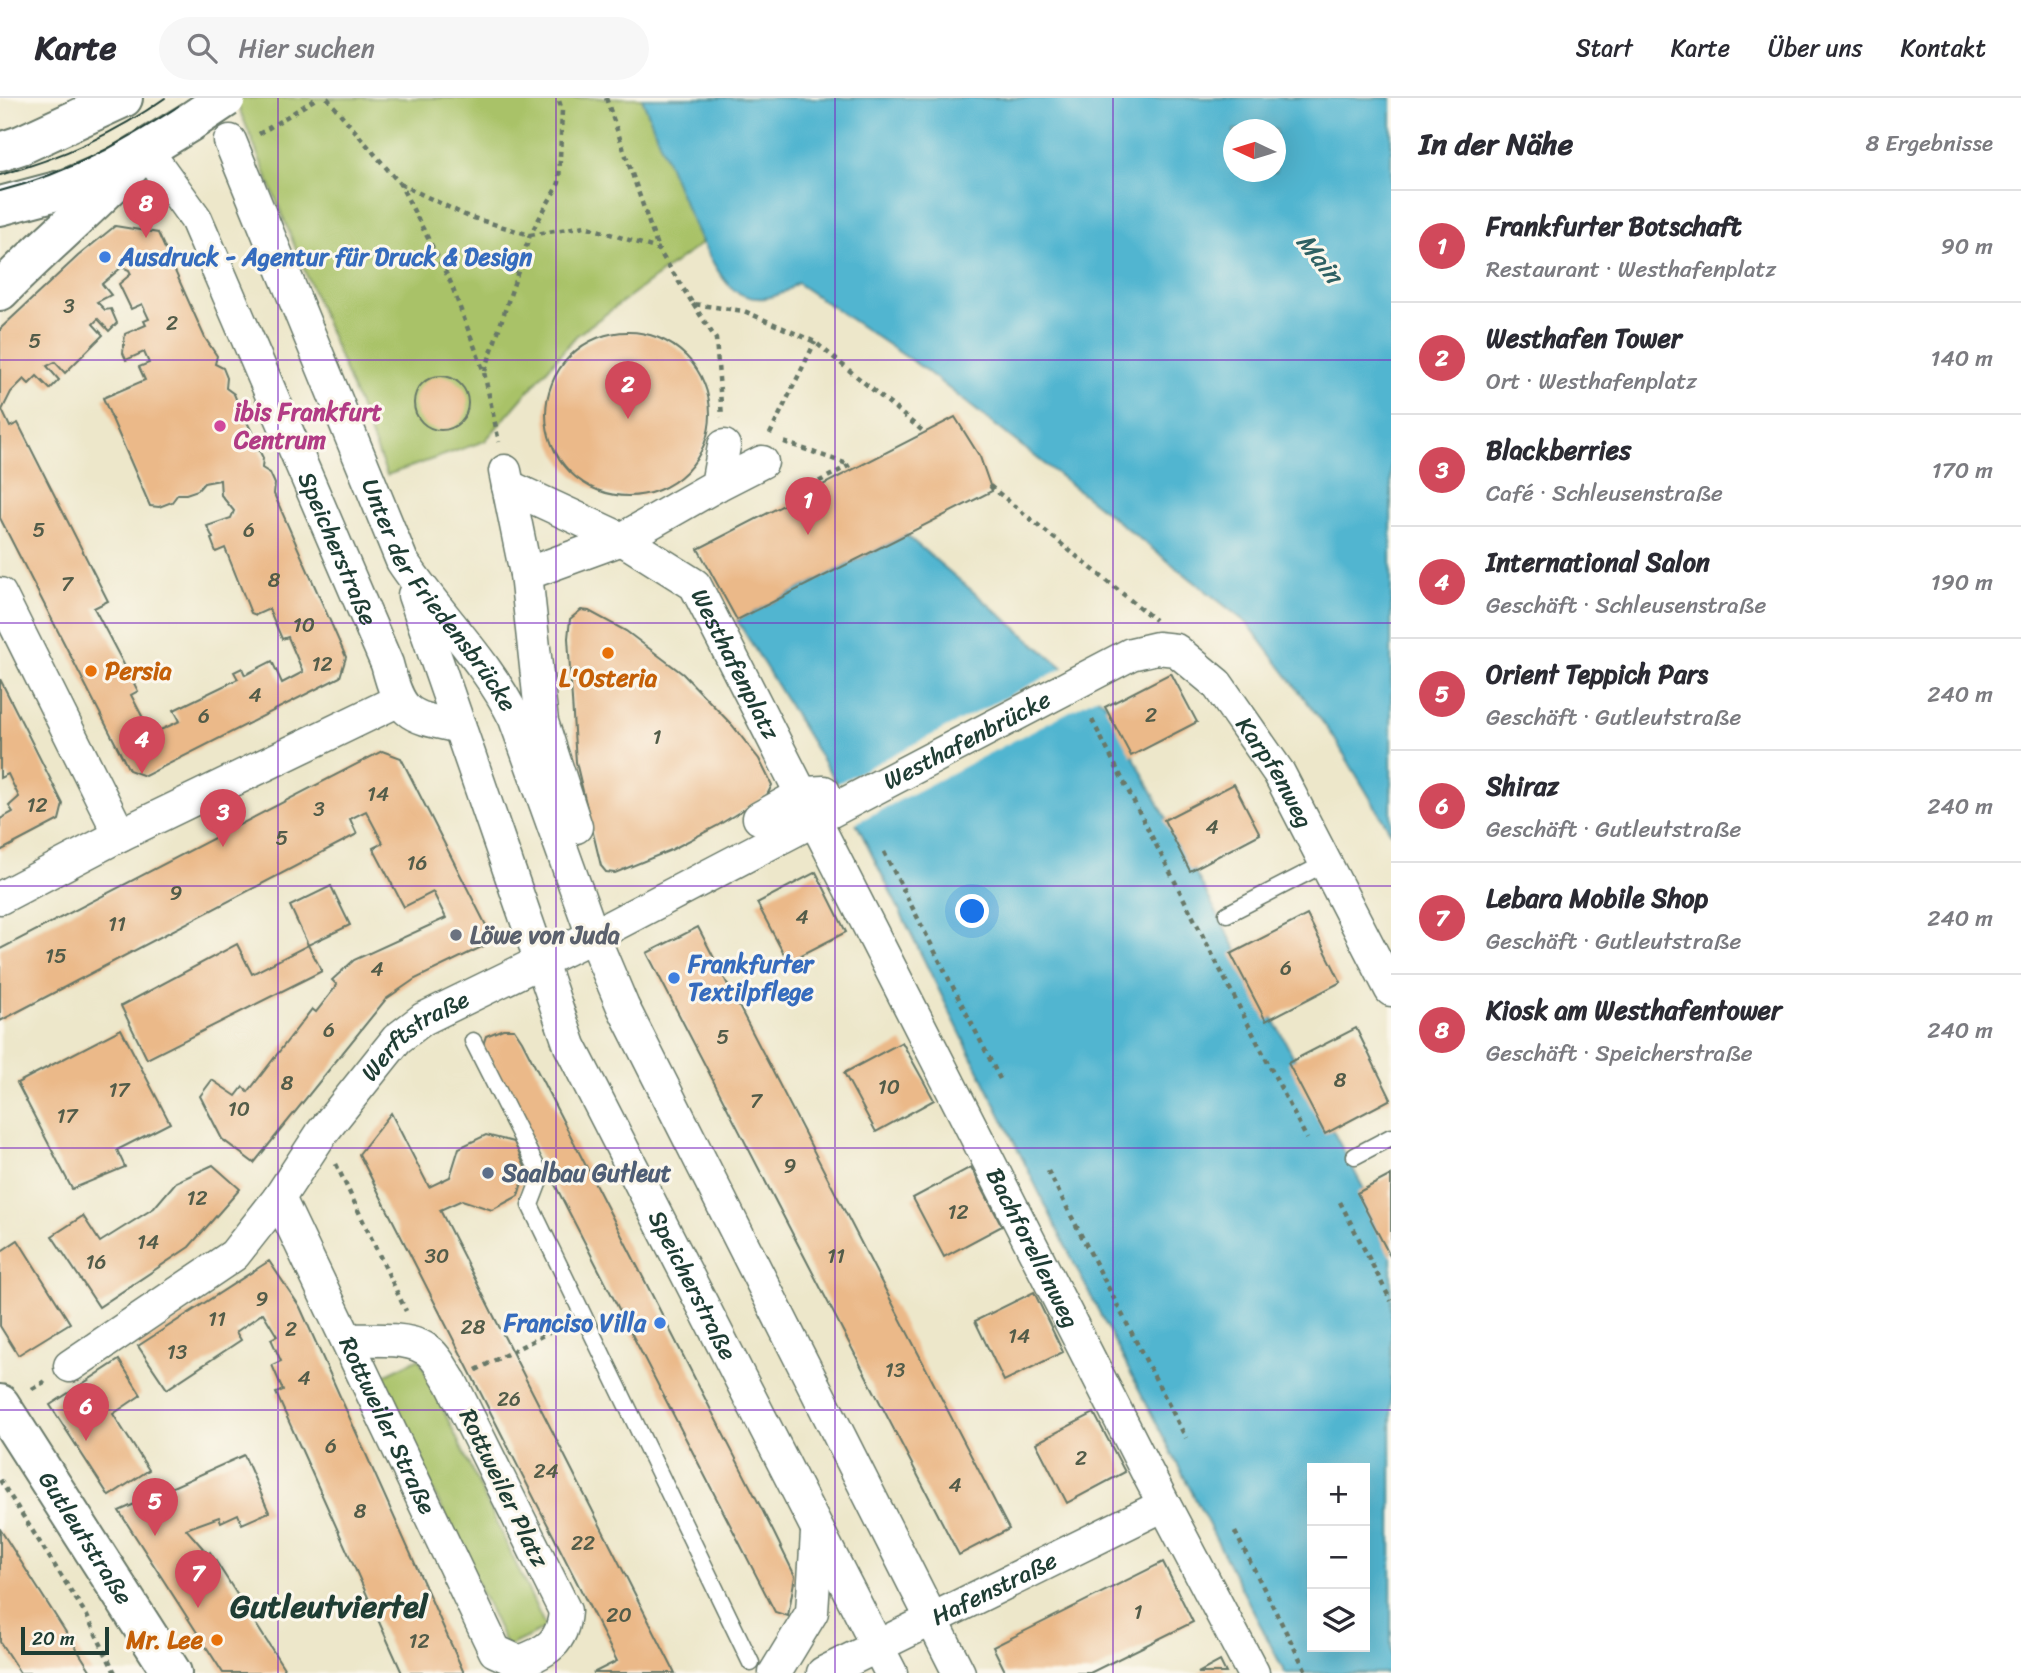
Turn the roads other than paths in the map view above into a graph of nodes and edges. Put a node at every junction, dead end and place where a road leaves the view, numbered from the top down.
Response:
1 (226, 98) edge
2 (117, 100) edge
3 (240, 140) road end
4 (146, 150) junction
5 (0, 152) edge
6 (0, 206) edge
7 (0, 291) edge
8 (723, 437) road end
9 (766, 446) road end
10 (506, 476) joint
11 (717, 485) junction
12 (622, 539) junction
13 (402, 561) junction
14 (526, 574) junction
15 (0, 594) edge
16 (1096, 673) joint
17 (397, 701) junction
18 (460, 727) junction
19 (823, 803) junction
20 (760, 818) dead end
21 (120, 835) junction
22 (1326, 863) junction
23 (591, 875) dead end
24 (0, 898) edge
25 (1227, 914) dead end
26 (593, 936) junction
27 (538, 962) junction
28 (1391, 990) edge
29 (472, 1041) dead end
30 (1391, 1138) edge
31 (1355, 1156) dead end
32 (279, 1198) junction
33 (348, 1340) junction
34 (70, 1366) dead end
35 (0, 1404) edge
36 (1164, 1505) junction
37 (817, 1531) junction
38 (931, 1620) junction
39 (495, 1651) joint
40 (885, 1660) edge
41 (164, 1666) edge
42 (763, 1668) edge
43 (823, 1673) edge
44 (958, 1673) edge
45 (1253, 1673) edge

1 - 4 main road, bridge
2 - 5 main road
3 - 13 street, Unter der Friedensbrücke
4 - 6 main road
4 - 7 main road
4 - 17 street, Speicherstraße
8 - 11 street
9 - 11 street
10 - 12 street, Westhafenplatz
10 - 14 street, Unter der Friedensbrücke
11 - 12 street
12 - 14 street
12 - 19 street, Westhafenplatz
13 - 18 street, Speicherstraße
13 - 26 street, Unter der Friedensbrücke
14 - 23 street, Unter der Friedensbrücke
15 - 21 street
16 - 19 street, Westhafenbrücke
16 - 22 street, Karpfenweg
17 - 18 street
17 - 21 street
18 - 27 street, Speicherstraße
19 - 20 street
19 - 26 street, Werftstraße
19 - 36 street, Bachforellenweg
21 - 24 street
22 - 25 lane
22 - 28 street, Karpfenweg
26 - 27 street, Werftstraße
26 - 38 street
27 - 32 street, Werftstraße
27 - 37 street, Speicherstraße
29 - 42 lane
30 - 31 lane
32 - 33 street, Rottweiler Straße
32 - 34 street, Werftstraße
33 - 39 street, Rottweiler Straße
33 - 39 street, Rottweiler Platz
35 - 41 main road, Gutleutstraße
36 - 38 street, Hafenstraße
36 - 45 street, Bachforellenweg
37 - 40 street, Speicherstraße
37 - 42 street
38 - 40 street, Hafenstraße
38 - 44 street
40 - 43 street, Hafenstraße

